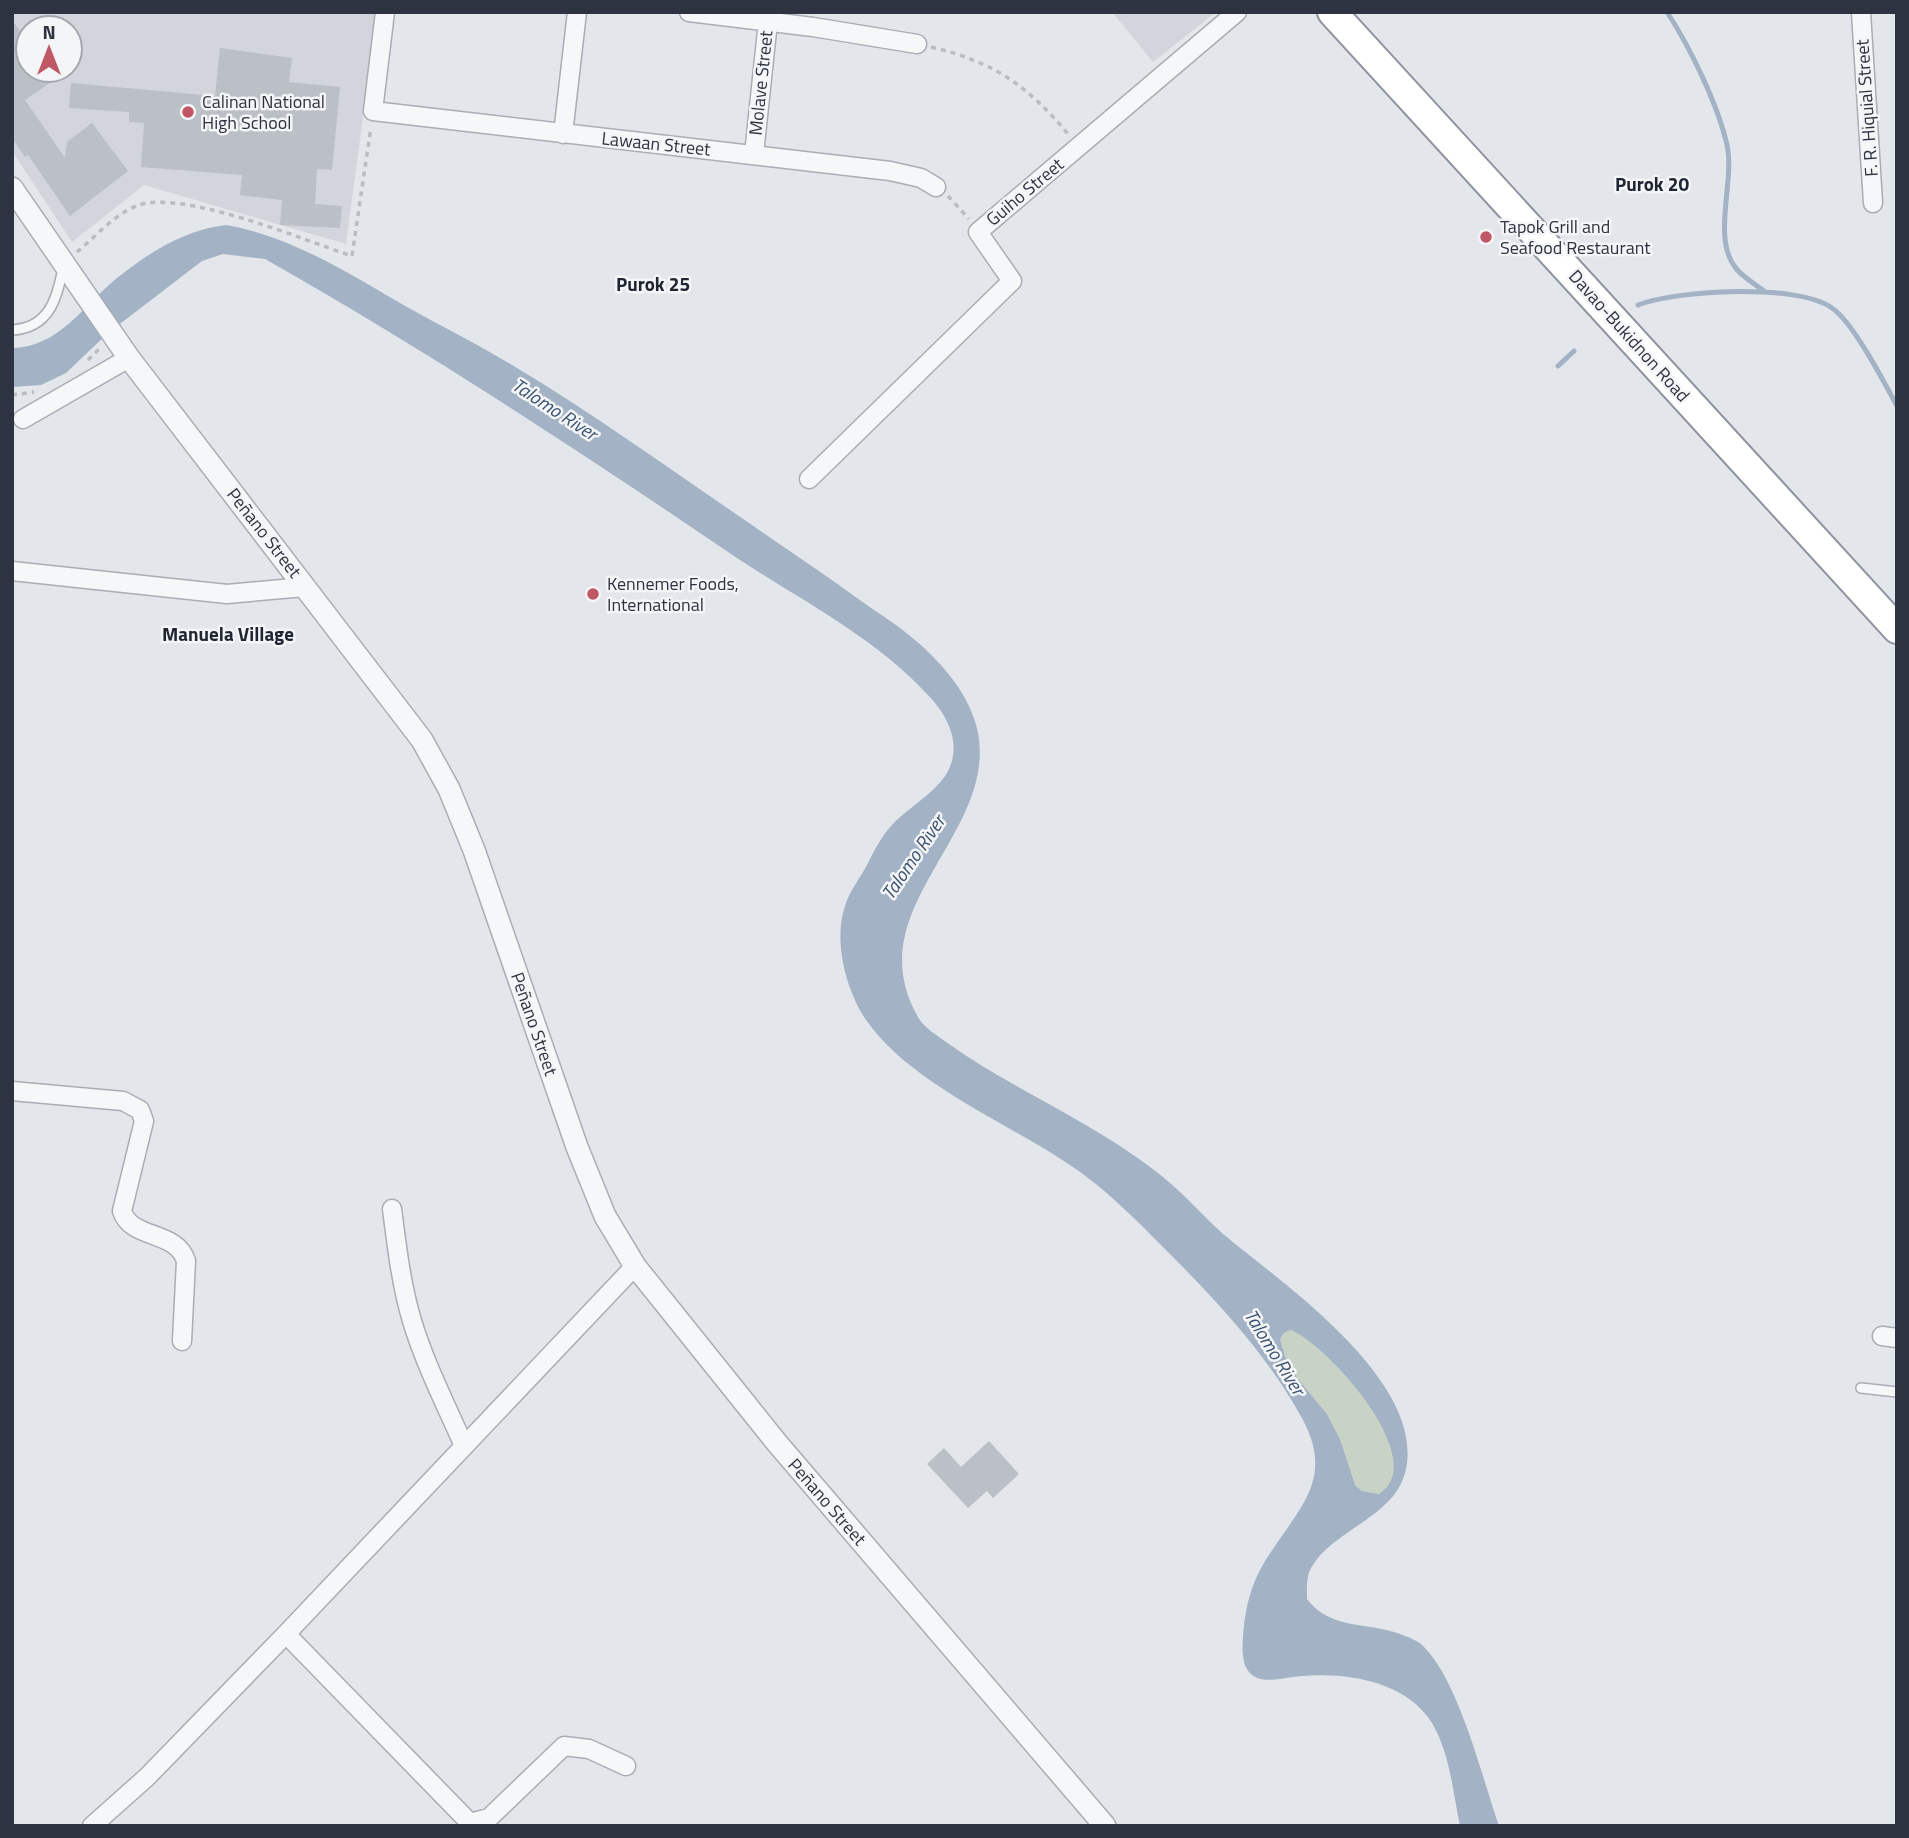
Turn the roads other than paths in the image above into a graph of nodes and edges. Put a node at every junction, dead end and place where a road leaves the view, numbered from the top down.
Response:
1 (385, 12) edge
2 (577, 12) edge
3 (689, 12) edge
4 (1237, 12) edge
5 (1332, 12) edge
6 (1861, 12) edge
7 (768, 17) edge
8 (917, 44) road end
9 (563, 134) junction
10 (754, 154) junction
11 (936, 187) road end
12 (12, 188) edge
13 (1873, 203) dead end
14 (64, 264) junction
15 (12, 330) edge
16 (129, 358) junction
17 (23, 419) dead end
18 (809, 479) dead end
19 (12, 571) edge
20 (305, 587) junction
21 (1897, 629) edge
22 (12, 1091) edge
23 (392, 1209) dead end
24 (635, 1266) junction
25 (182, 1341) dead end
26 (1861, 1388) dead end
27 (1897, 1392) edge
28 (464, 1446) junction
29 (286, 1634) junction
30 (626, 1766) dead end
31 (470, 1824) edge
32 (92, 1826) edge
33 (1105, 1826) edge

1 - 9 street, Lawaan Street
2 - 9 street
3 - 7 street
4 - 18 street, Guiho Street
5 - 21 highway, Davao-Bukidnon Road
6 - 13 street, F. R. Hiquial Street
7 - 8 street
7 - 10 street, Molave Street
9 - 10 street, Lawaan Street
10 - 11 street, Lawaan Street
12 - 14 street, Peñano Street
14 - 15 lane
14 - 16 street, Peñano Street
16 - 17 street
16 - 20 street, Peñano Street
19 - 20 street
20 - 24 street, Peñano Street
22 - 25 street
23 - 28 street
24 - 28 street
24 - 33 street, Peñano Street
26 - 27 lane
28 - 29 street
29 - 31 street
29 - 32 street
30 - 31 street

